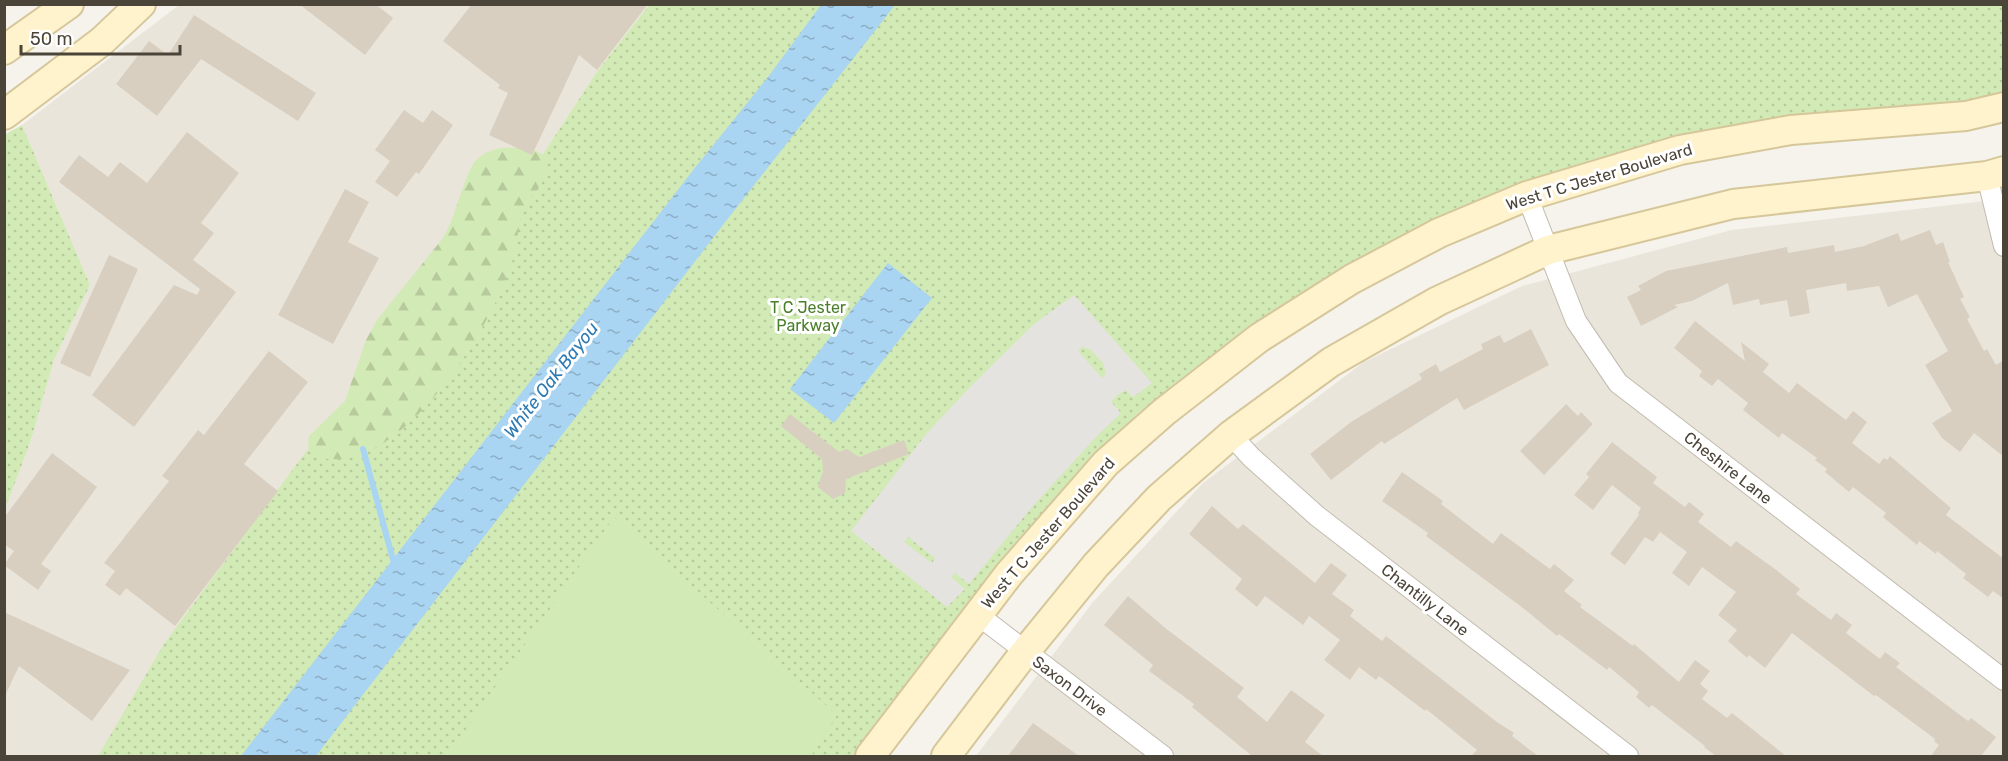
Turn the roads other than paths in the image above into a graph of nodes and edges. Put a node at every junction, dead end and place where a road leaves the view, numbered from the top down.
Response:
1 (69, 4) edge
2 (141, 4) edge
3 (4, 50) edge
4 (2004, 106) edge
5 (5, 115) edge
6 (1996, 173) edge
7 (1527, 196) junction
8 (2004, 246) edge
9 (1548, 250) junction
10 (1231, 435) junction
11 (978, 615) junction
12 (1025, 652) junction
13 (2004, 680) edge
14 (870, 756) edge
15 (946, 756) edge
16 (1163, 756) edge
17 (1628, 756) edge

1 - 3 main road
2 - 5 main road
4 - 7 main road, West T C Jester Boulevard
6 - 8 street
6 - 9 main road
7 - 9 street, Cheshire Lane
7 - 11 main road, West T C Jester Boulevard
9 - 10 main road
9 - 13 street, Cheshire Lane
10 - 12 main road
10 - 17 street, Chantilly Lane
11 - 12 street, Saxon Drive
11 - 14 main road, West T C Jester Boulevard
12 - 15 main road
12 - 16 street, Saxon Drive

